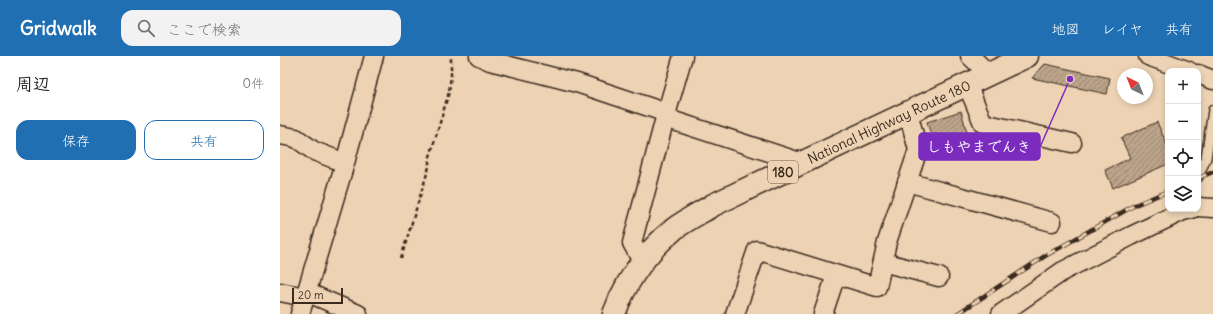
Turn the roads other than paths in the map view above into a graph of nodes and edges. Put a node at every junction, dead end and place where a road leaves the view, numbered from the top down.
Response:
1 (374, 56) edge
2 (479, 56) edge
3 (683, 56) edge
4 (970, 56) edge
5 (1027, 56) edge
6 (1148, 56) edge
7 (1181, 68) edge
8 (989, 74) junction
9 (1201, 75) edge
10 (1213, 80) edge
11 (967, 84) junction
12 (1213, 110) edge
13 (908, 112) junction
14 (666, 116) junction
15 (280, 135) edge
16 (1072, 143) dead end
17 (345, 163) junction
18 (803, 163) junction
19 (1198, 176) edge
20 (908, 182) junction
21 (1201, 208) edge
22 (1213, 208) edge
23 (1183, 212) edge
24 (1052, 222) dead end
25 (642, 261) junction
26 (883, 262) junction
27 (836, 275) junction
28 (939, 278) dead end
29 (280, 292) edge
30 (305, 294) junction
31 (300, 314) edge
32 (358, 314) edge
33 (614, 314) edge
34 (735, 314) edge
35 (823, 314) edge
36 (1001, 314) edge

1 - 17 street
2 - 14 street
3 - 14 street
4 - 8 street
5 - 8 highway, National Highway Route 180 / 180
6 - 7 street
8 - 11 highway, National Highway Route 180 / 180
9 - 10 street
11 - 13 highway, National Highway Route 180 / 180
11 - 16 street
12 - 19 lane
13 - 18 highway, National Highway Route 180 / 180
13 - 20 street
14 - 18 street
14 - 25 street
15 - 17 street
17 - 30 street
18 - 25 highway, National Highway Route 180 / 180
20 - 24 street
20 - 26 street
21 - 22 street
23 - 36 street
25 - 33 highway, National Highway Route 180 / 180
26 - 27 street
26 - 28 street
27 - 34 street
27 - 35 street
29 - 30 street
30 - 31 street
30 - 32 street

